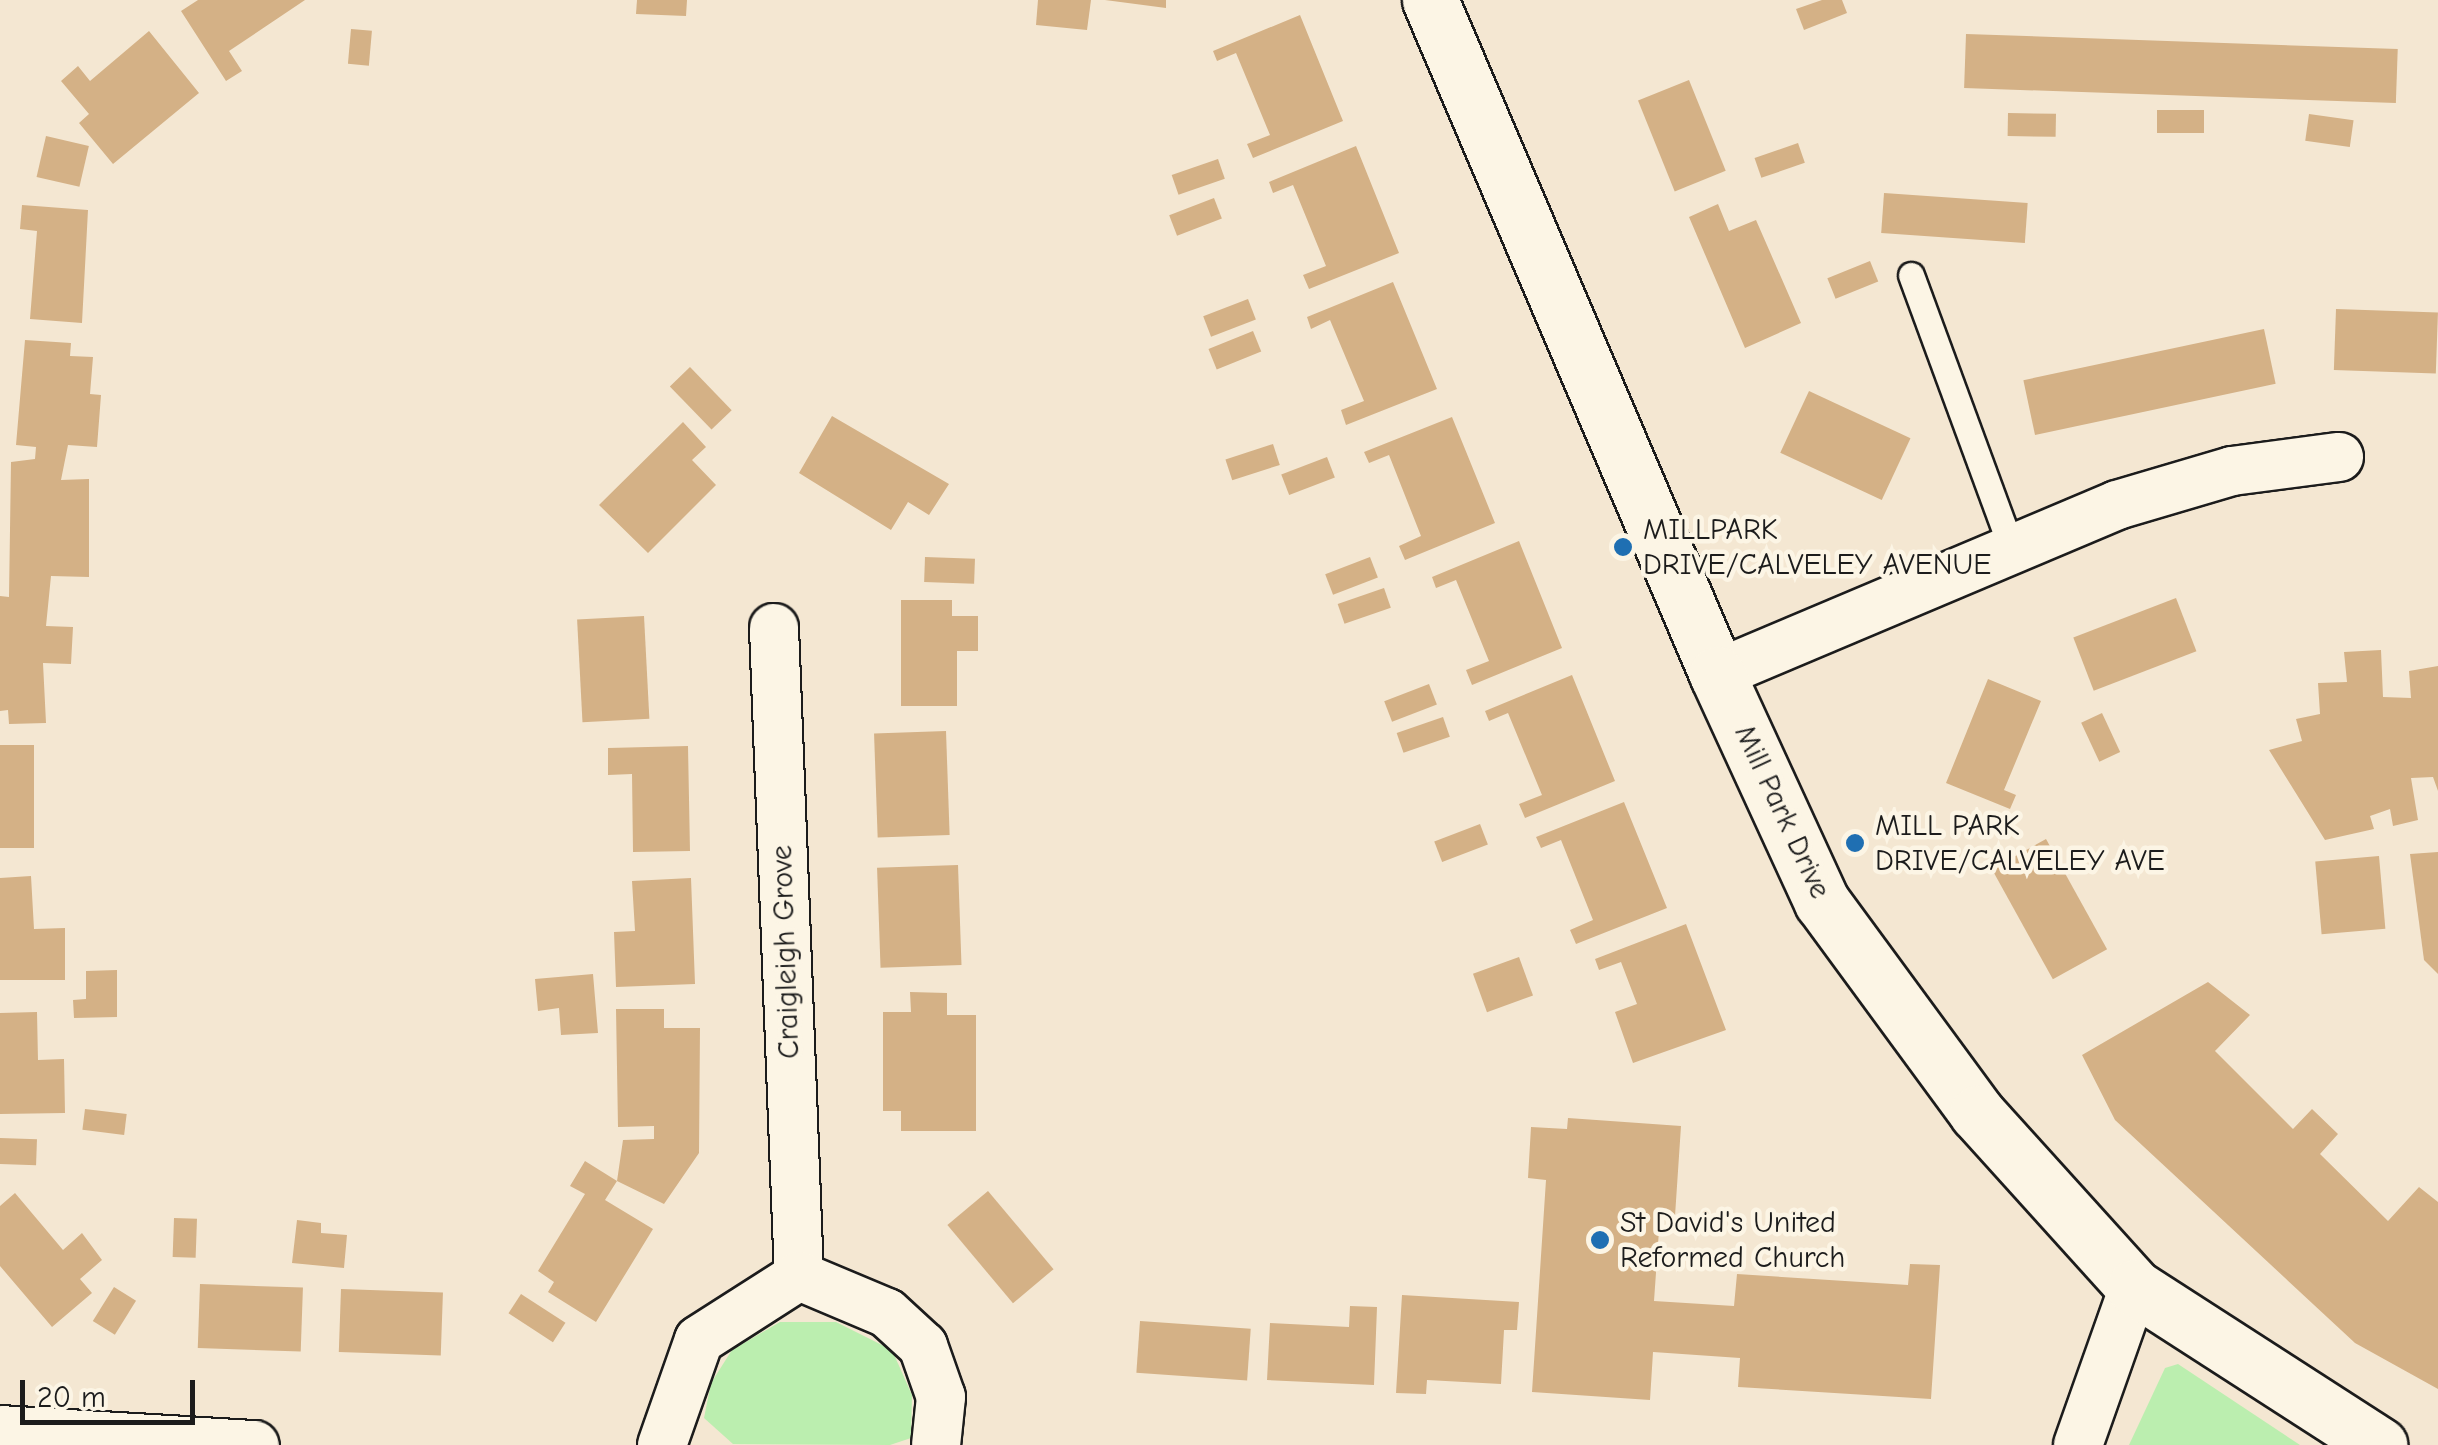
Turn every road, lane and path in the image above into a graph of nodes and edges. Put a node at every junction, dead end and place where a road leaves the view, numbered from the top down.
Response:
1 (1430, 0) edge
2 (1910, 274) dead end
3 (2340, 457) dead end
4 (2012, 550) junction
5 (774, 628) dead end
6 (1718, 674) junction
7 (798, 1276) junction
8 (2134, 1287) junction
9 (0, 1430) edge
10 (255, 1445) edge
11 (662, 1445) edge
12 (936, 1445) edge
13 (2078, 1445) edge
14 (2379, 1445) edge

1 - 6 street, Mill Park Drive
2 - 4 lane
3 - 4 street
4 - 6 street
5 - 7 street, Craigleigh Grove
6 - 8 street, Mill Park Drive
7 - 11 street
7 - 12 street
8 - 13 street
8 - 14 street, Mill Park Drive
9 - 10 street

